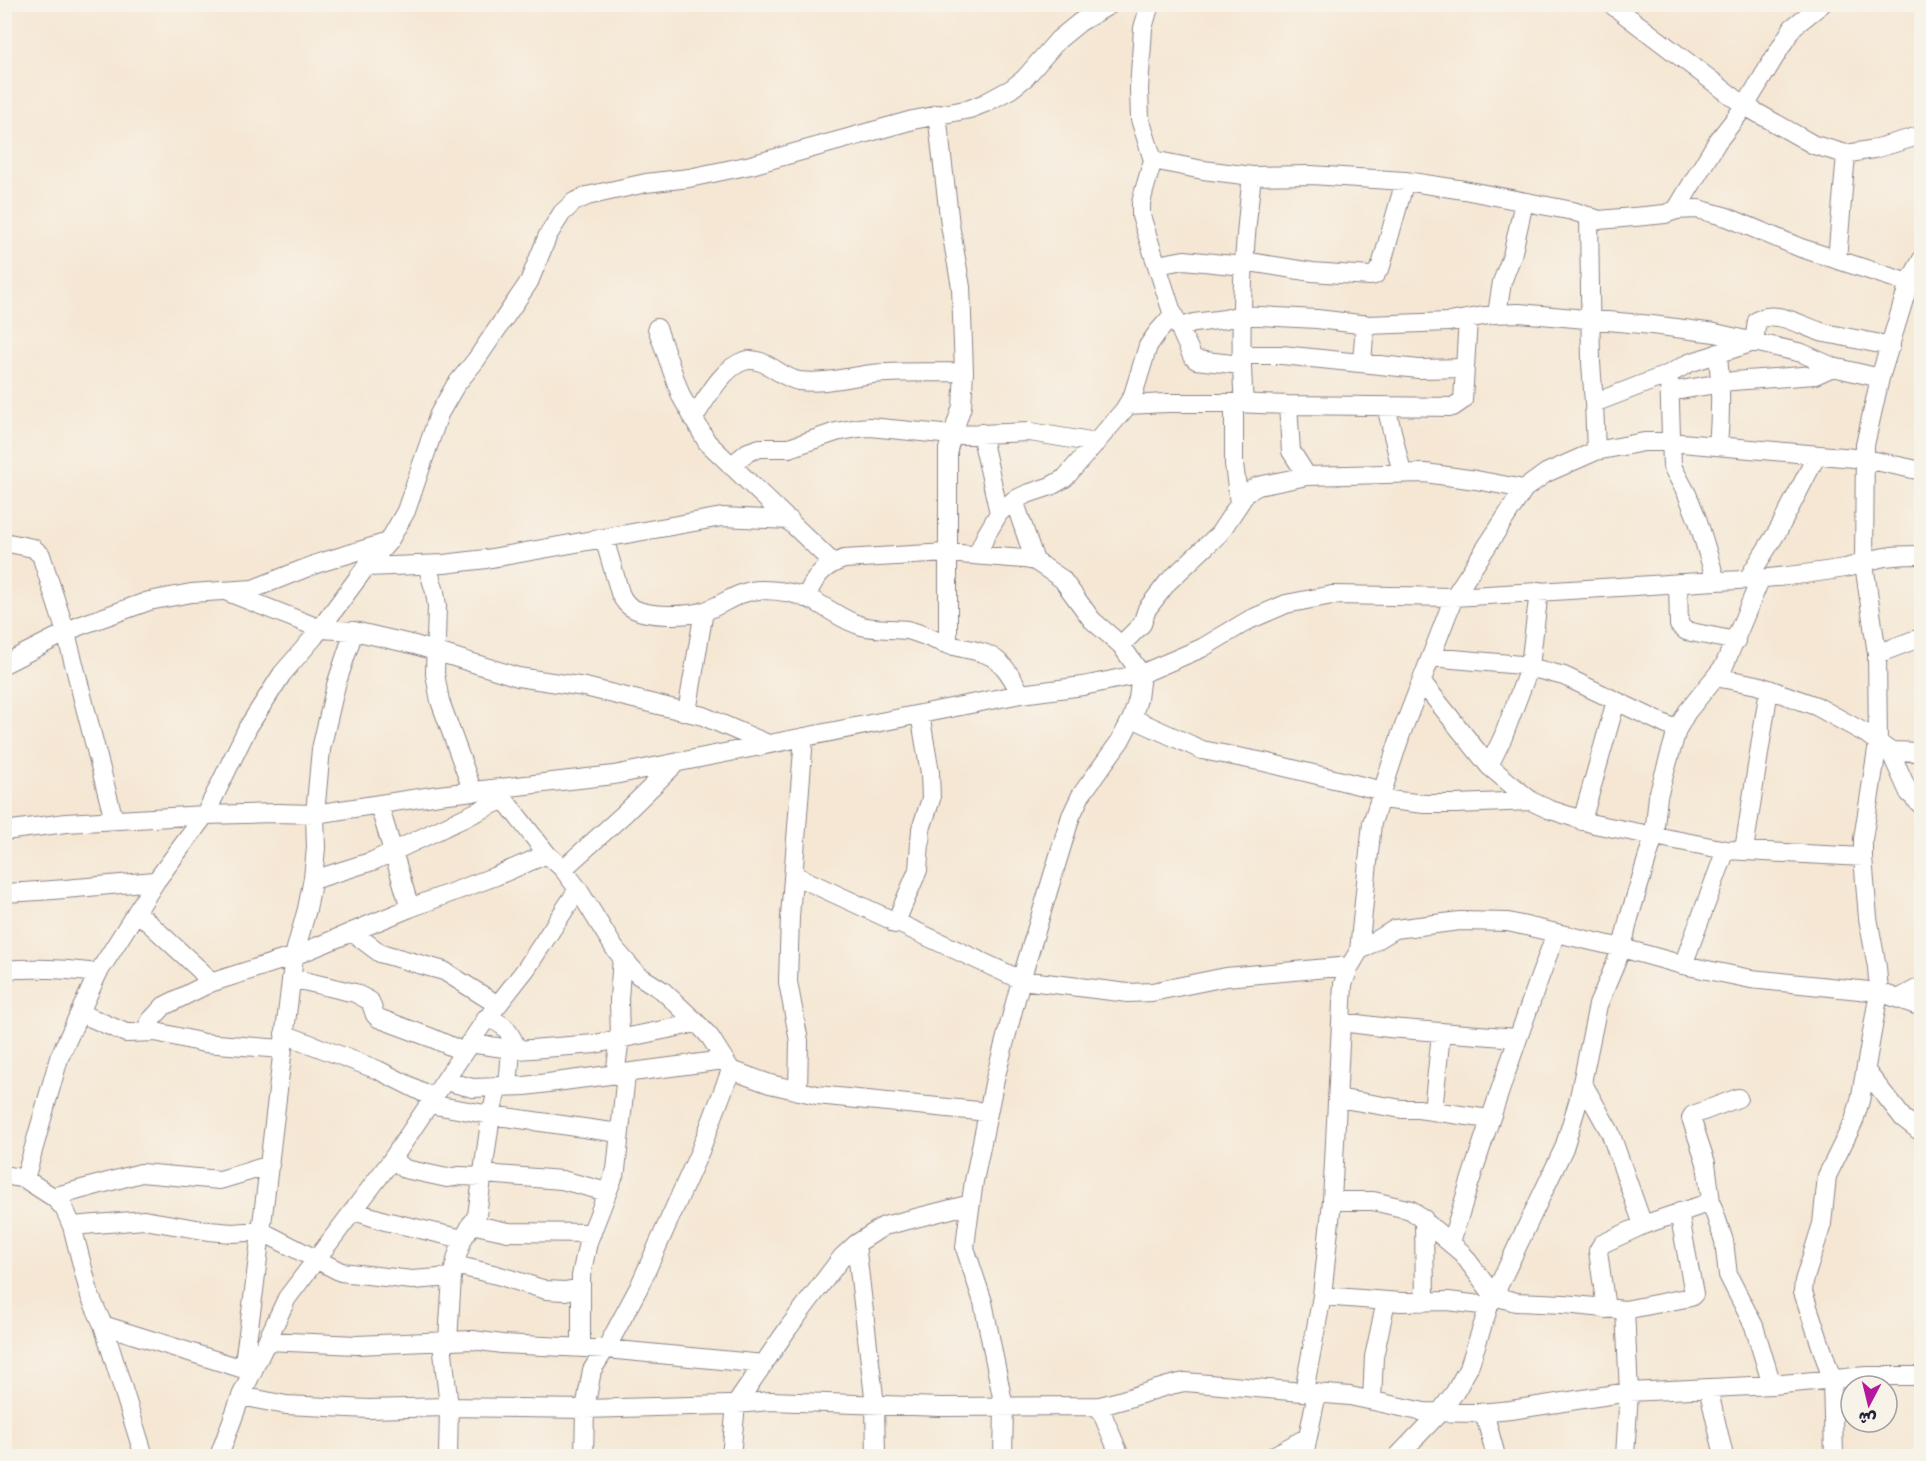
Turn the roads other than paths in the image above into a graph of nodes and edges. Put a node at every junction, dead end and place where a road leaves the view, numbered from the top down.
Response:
1 (1111, 4) edge
2 (1150, 4) edge
3 (1611, 4) edge
4 (1822, 4) edge
5 (1745, 106) junction
6 (937, 114) junction
7 (1922, 135) edge
8 (1846, 154) junction
9 (1153, 160) junction
10 (1252, 176) junction
11 (1405, 181) junction
12 (1524, 202) junction
13 (1676, 210) junction
14 (1589, 216) junction
15 (1922, 259) edge
16 (1837, 260) junction
17 (1243, 263) junction
18 (1157, 265) junction
19 (1916, 284) edge
20 (1497, 314) junction
21 (1241, 315) junction
22 (1468, 319) junction
23 (1590, 320) junction
24 (1176, 322) junction
25 (1365, 324) junction
26 (657, 328) dead end
27 (1754, 342) junction
28 (1891, 346) junction
29 (1718, 353) junction
30 (1241, 360) junction
31 (1362, 362) junction
32 (1833, 367) junction
33 (1465, 368) junction
34 (964, 372) junction
35 (1880, 378) junction
36 (1669, 383) junction
37 (1721, 384) junction
38 (1239, 403) junction
39 (1594, 404) junction
40 (1127, 405) junction
41 (1288, 405) junction
42 (1386, 406) junction
43 (693, 418) junction
44 (981, 433) junction
45 (952, 435) junction
46 (1671, 442) junction
47 (1096, 443) junction
48 (1718, 446) junction
49 (1596, 451) junction
50 (1817, 455) junction
51 (1866, 459) junction
52 (731, 466) junction
53 (1922, 471) edge
54 (1401, 473) junction
55 (1307, 476) junction
56 (1524, 489) junction
57 (1014, 501) junction
58 (1239, 503) junction
59 (999, 513) junction
60 (790, 520) junction
61 (604, 538) junction
62 (389, 541) junction
63 (4, 542) edge
64 (947, 553) junction
65 (977, 555) junction
66 (1922, 555) edge
67 (1035, 561) junction
68 (833, 563) junction
69 (1864, 564) junction
70 (427, 565) junction
71 (366, 567) junction
72 (1753, 580) junction
73 (1716, 581) junction
74 (1678, 583) junction
75 (225, 591) junction
76 (1539, 591) junction
77 (1454, 597) junction
78 (805, 598) junction
79 (704, 611) junction
80 (321, 629) junction
81 (354, 631) junction
82 (66, 633) junction
83 (1922, 640) edge
84 (1736, 641) junction
85 (948, 645) junction
86 (1121, 645) junction
87 (435, 651) junction
88 (1877, 654) junction
89 (1431, 657) junction
90 (4, 664) edge
91 (1530, 666) junction
92 (1141, 674) junction
93 (1715, 677) junction
94 (1422, 682) junction
95 (1769, 689) junction
96 (1021, 694) junction
97 (1616, 701) junction
98 (687, 712) junction
99 (920, 714) junction
100 (1132, 718) junction
101 (1677, 730) junction
102 (804, 737) junction
103 (768, 744) junction
104 (1884, 747) junction
105 (1922, 752) edge
106 (676, 763) junction
107 (1489, 766) junction
108 (473, 792) junction
109 (500, 794) junction
110 (1381, 795) junction
111 (1531, 801) junction
112 (379, 805) junction
113 (1922, 806) edge
114 (315, 814) junction
115 (205, 815) junction
116 (114, 820) junction
117 (1582, 821) junction
118 (4, 831) edge
119 (1654, 836) junction
120 (1735, 850) junction
121 (393, 851) junction
122 (547, 854) junction
123 (1863, 857) junction
124 (563, 869) junction
125 (794, 875) junction
126 (313, 880) junction
127 (156, 881) junction
128 (578, 889) junction
129 (4, 893) edge
130 (410, 908) junction
131 (137, 912) junction
132 (895, 924) junction
133 (352, 932) junction
134 (1556, 933) junction
135 (1622, 948) junction
136 (294, 956) junction
137 (622, 957) junction
138 (1354, 958) junction
139 (1683, 965) junction
140 (4, 970) edge
141 (98, 973) junction
142 (291, 978) junction
143 (1021, 980) junction
144 (210, 983) junction
145 (1922, 986) edge
146 (1879, 992) junction
147 (1900, 998) junction
148 (1922, 1006) edge
149 (80, 1012) junction
150 (492, 1012) junction
151 (1341, 1022) junction
152 (697, 1023) junction
153 (144, 1032) junction
154 (1441, 1033) junction
155 (620, 1038) junction
156 (1516, 1038) junction
157 (283, 1041) junction
158 (466, 1048) junction
159 (514, 1050) junction
160 (728, 1065) junction
161 (1866, 1071) junction
162 (621, 1075) junction
163 (445, 1081) junction
164 (1582, 1082) junction
165 (503, 1086) junction
166 (798, 1091) junction
167 (1337, 1098) junction
168 (1738, 1098) dead end
169 (431, 1101) junction
170 (1433, 1111) junction
171 (988, 1112) junction
172 (491, 1115) junction
173 (1489, 1119) junction
174 (620, 1133) junction
175 (1922, 1133) edge
176 (393, 1159) junction
177 (270, 1164) junction
178 (4, 1175) edge
179 (483, 1176) junction
180 (25, 1179) junction
181 (607, 1192) junction
182 (53, 1197) junction
183 (1332, 1201) junction
184 (1711, 1202) junction
185 (970, 1204) junction
186 (354, 1211) junction
187 (1678, 1212) junction
188 (1424, 1219) junction
189 (1643, 1225) junction
190 (72, 1226) junction
191 (261, 1232) junction
192 (467, 1232) junction
193 (592, 1233) junction
194 (1451, 1242) junction
195 (856, 1244) junction
196 (317, 1259) junction
197 (454, 1271) junction
198 (581, 1288) junction
199 (1322, 1296) junction
200 (1386, 1301) junction
201 (1491, 1301) junction
202 (1425, 1302) junction
203 (1606, 1309) junction
204 (1625, 1310) junction
205 (103, 1325) junction
206 (267, 1341) junction
207 (445, 1341) junction
208 (581, 1348) junction
209 (606, 1349) junction
210 (764, 1364) junction
211 (248, 1370) junction
212 (1922, 1376) edge
213 (1832, 1379) junction
214 (1772, 1386) junction
215 (1708, 1388) junction
216 (1311, 1392) junction
217 (1629, 1392) junction
218 (241, 1396) junction
219 (1372, 1400) junction
220 (736, 1404) junction
221 (875, 1405) junction
222 (1099, 1406) junction
223 (448, 1407) junction
224 (1004, 1407) junction
225 (585, 1408) junction
226 (1440, 1412) junction
227 (1484, 1412) junction
228 (1308, 1437) junction
229 (144, 1456) edge
230 (219, 1456) edge
231 (448, 1456) edge
232 (584, 1456) edge
233 (731, 1456) edge
234 (876, 1456) edge
235 (1003, 1456) edge
236 (1120, 1456) edge
237 (1273, 1456) edge
238 (1304, 1456) edge
239 (1398, 1456) edge
240 (1496, 1456) edge
241 (1625, 1456) edge
242 (1724, 1456) edge
243 (1834, 1456) edge

1 - 6 street
2 - 9 street
3 - 5 street
4 - 5 street
5 - 8 street
5 - 13 street
6 - 34 street
6 - 62 street
7 - 8 street
8 - 16 street
9 - 10 street
9 - 18 street
10 - 11 street
10 - 17 street
11 - 12 street
11 - 17 street
12 - 14 street
12 - 20 street
13 - 14 street
13 - 16 street
14 - 23 street
15 - 19 street
16 - 19 street
17 - 18 street
17 - 21 street
18 - 24 street
19 - 28 street
20 - 22 street
20 - 23 street
21 - 24 street
21 - 25 street
21 - 30 street
22 - 25 street
22 - 33 street
23 - 27 street
23 - 39 street
24 - 30 street
24 - 40 street
25 - 31 street
26 - 43 street
27 - 28 street
27 - 29 street
27 - 32 street
28 - 35 street
29 - 36 street
29 - 37 street
30 - 31 street
30 - 38 street
31 - 33 street
32 - 35 street
32 - 37 street
33 - 42 street
34 - 43 street
34 - 45 street
35 - 51 street
36 - 37 street
36 - 39 street
36 - 46 street
37 - 48 street
38 - 40 street
38 - 41 street
38 - 58 street
39 - 49 street
40 - 47 street
41 - 42 street
41 - 55 street
42 - 54 street
43 - 52 street
44 - 45 street
44 - 47 street
44 - 59 street
45 - 52 street
45 - 64 street
46 - 48 street
46 - 49 street
46 - 73 street
47 - 57 street
48 - 50 street
49 - 56 street
50 - 51 street
50 - 72 street
51 - 53 street
51 - 69 street
52 - 60 street
54 - 55 street
54 - 56 street
55 - 58 street
56 - 77 street
57 - 59 street
57 - 67 street
58 - 86 street
59 - 65 street
60 - 61 street
60 - 68 street
61 - 70 street
61 - 79 street
62 - 71 street
62 - 75 street
63 - 82 street
64 - 65 street
64 - 68 street
64 - 85 street
65 - 67 street
66 - 69 street
67 - 86 street
68 - 78 street
69 - 72 street
69 - 88 street
70 - 71 street
70 - 87 street
71 - 80 street
72 - 73 street
72 - 84 street
73 - 74 street
74 - 76 street
74 - 84 street
75 - 80 street
75 - 82 street
76 - 77 street
76 - 91 street
77 - 89 street
77 - 92 street
78 - 79 street
78 - 85 street
79 - 98 street
80 - 81 street
80 - 115 street
81 - 87 street
81 - 114 street
82 - 90 street
82 - 116 street
83 - 88 street
84 - 93 street
85 - 96 street
86 - 92 street
87 - 98 street
87 - 108 street
88 - 104 street
89 - 91 street
89 - 94 street
91 - 97 street
91 - 107 street
92 - 96 street
92 - 100 street
93 - 95 street
93 - 101 street
94 - 107 street
94 - 110 street
95 - 104 street
95 - 120 street
96 - 99 street
97 - 101 street
97 - 117 street
98 - 103 street
99 - 102 street
99 - 132 street
100 - 110 street
100 - 143 street
101 - 119 street
102 - 103 street
102 - 125 street
103 - 106 street
104 - 105 street
104 - 113 street
104 - 123 street
106 - 109 street
106 - 124 street
107 - 111 street
108 - 109 street
108 - 112 street
109 - 121 street
109 - 122 street
110 - 111 street
110 - 138 street
111 - 117 street
112 - 114 street
112 - 121 street
114 - 115 street
114 - 126 street
115 - 116 street
115 - 127 street
116 - 118 street
117 - 119 street
119 - 120 street
119 - 135 street
120 - 123 street
120 - 139 street
121 - 126 street
121 - 130 street
122 - 124 street
122 - 130 street
123 - 146 street
124 - 128 street
125 - 132 street
125 - 166 street
126 - 136 street
127 - 129 street
127 - 131 street
128 - 137 street
128 - 150 street
130 - 133 street
131 - 141 street
131 - 144 street
132 - 143 street
133 - 136 street
133 - 150 street
134 - 135 street
134 - 138 street
134 - 156 street
135 - 139 street
135 - 164 street
136 - 142 street
136 - 144 street
137 - 152 street
137 - 155 street
138 - 143 street
138 - 151 street
139 - 146 street
140 - 141 street
141 - 149 street
142 - 157 street
142 - 158 street
143 - 171 street
144 - 153 street
145 - 147 street
146 - 147 street
146 - 161 street
147 - 148 street
149 - 153 street
149 - 180 street
150 - 158 street
150 - 159 street
151 - 154 street
151 - 167 street
152 - 155 street
152 - 160 street
153 - 157 street
154 - 156 street
154 - 170 street
155 - 159 street
155 - 162 street
156 - 173 street
157 - 169 street
157 - 177 street
158 - 159 street
158 - 163 street
159 - 165 street
160 - 162 street
160 - 166 street
160 - 209 street
161 - 175 street
161 - 213 street
162 - 165 street
162 - 174 street
163 - 165 street
163 - 169 street
164 - 189 street
164 - 201 street
165 - 172 street
166 - 171 street
167 - 170 street
167 - 183 street
168 - 184 street
169 - 172 street
169 - 176 street
170 - 173 street
171 - 185 street
172 - 174 street
172 - 179 street
173 - 194 street
174 - 181 street
176 - 179 street
176 - 186 street
177 - 182 street
177 - 191 street
178 - 180 street
179 - 181 street
179 - 192 street
180 - 182 street
181 - 193 street
182 - 190 street
183 - 188 street
183 - 199 street
184 - 187 street
184 - 214 street
185 - 195 street
185 - 224 street
186 - 192 street
186 - 196 street
187 - 189 street
187 - 204 street
188 - 194 street
188 - 202 street
189 - 203 street
190 - 191 street
190 - 205 street
191 - 196 street
191 - 211 street
192 - 193 street
192 - 197 street
193 - 198 street
194 - 201 street
195 - 210 street
195 - 221 street
196 - 197 street
196 - 206 street
197 - 198 street
197 - 207 street
198 - 208 street
199 - 200 street
199 - 216 street
200 - 202 street
200 - 219 street
201 - 202 street
201 - 203 street
201 - 226 street
203 - 204 street
204 - 217 street
205 - 211 street
205 - 229 street
206 - 207 street
206 - 211 street
207 - 208 street
207 - 223 street
208 - 209 street
209 - 210 street
209 - 225 street
210 - 220 street
211 - 218 street
212 - 213 street
213 - 214 street
213 - 243 street
214 - 215 street
215 - 217 street
215 - 242 street
216 - 219 street
216 - 222 street
216 - 228 street
217 - 227 street
217 - 241 street
218 - 223 street
218 - 230 street
219 - 226 street
220 - 221 street
220 - 225 street
220 - 233 street
221 - 224 street
221 - 234 street
222 - 224 street
222 - 236 street
223 - 225 street
223 - 231 street
224 - 235 street
225 - 232 street
226 - 227 street
226 - 239 street
227 - 240 street
228 - 237 street
228 - 238 street

